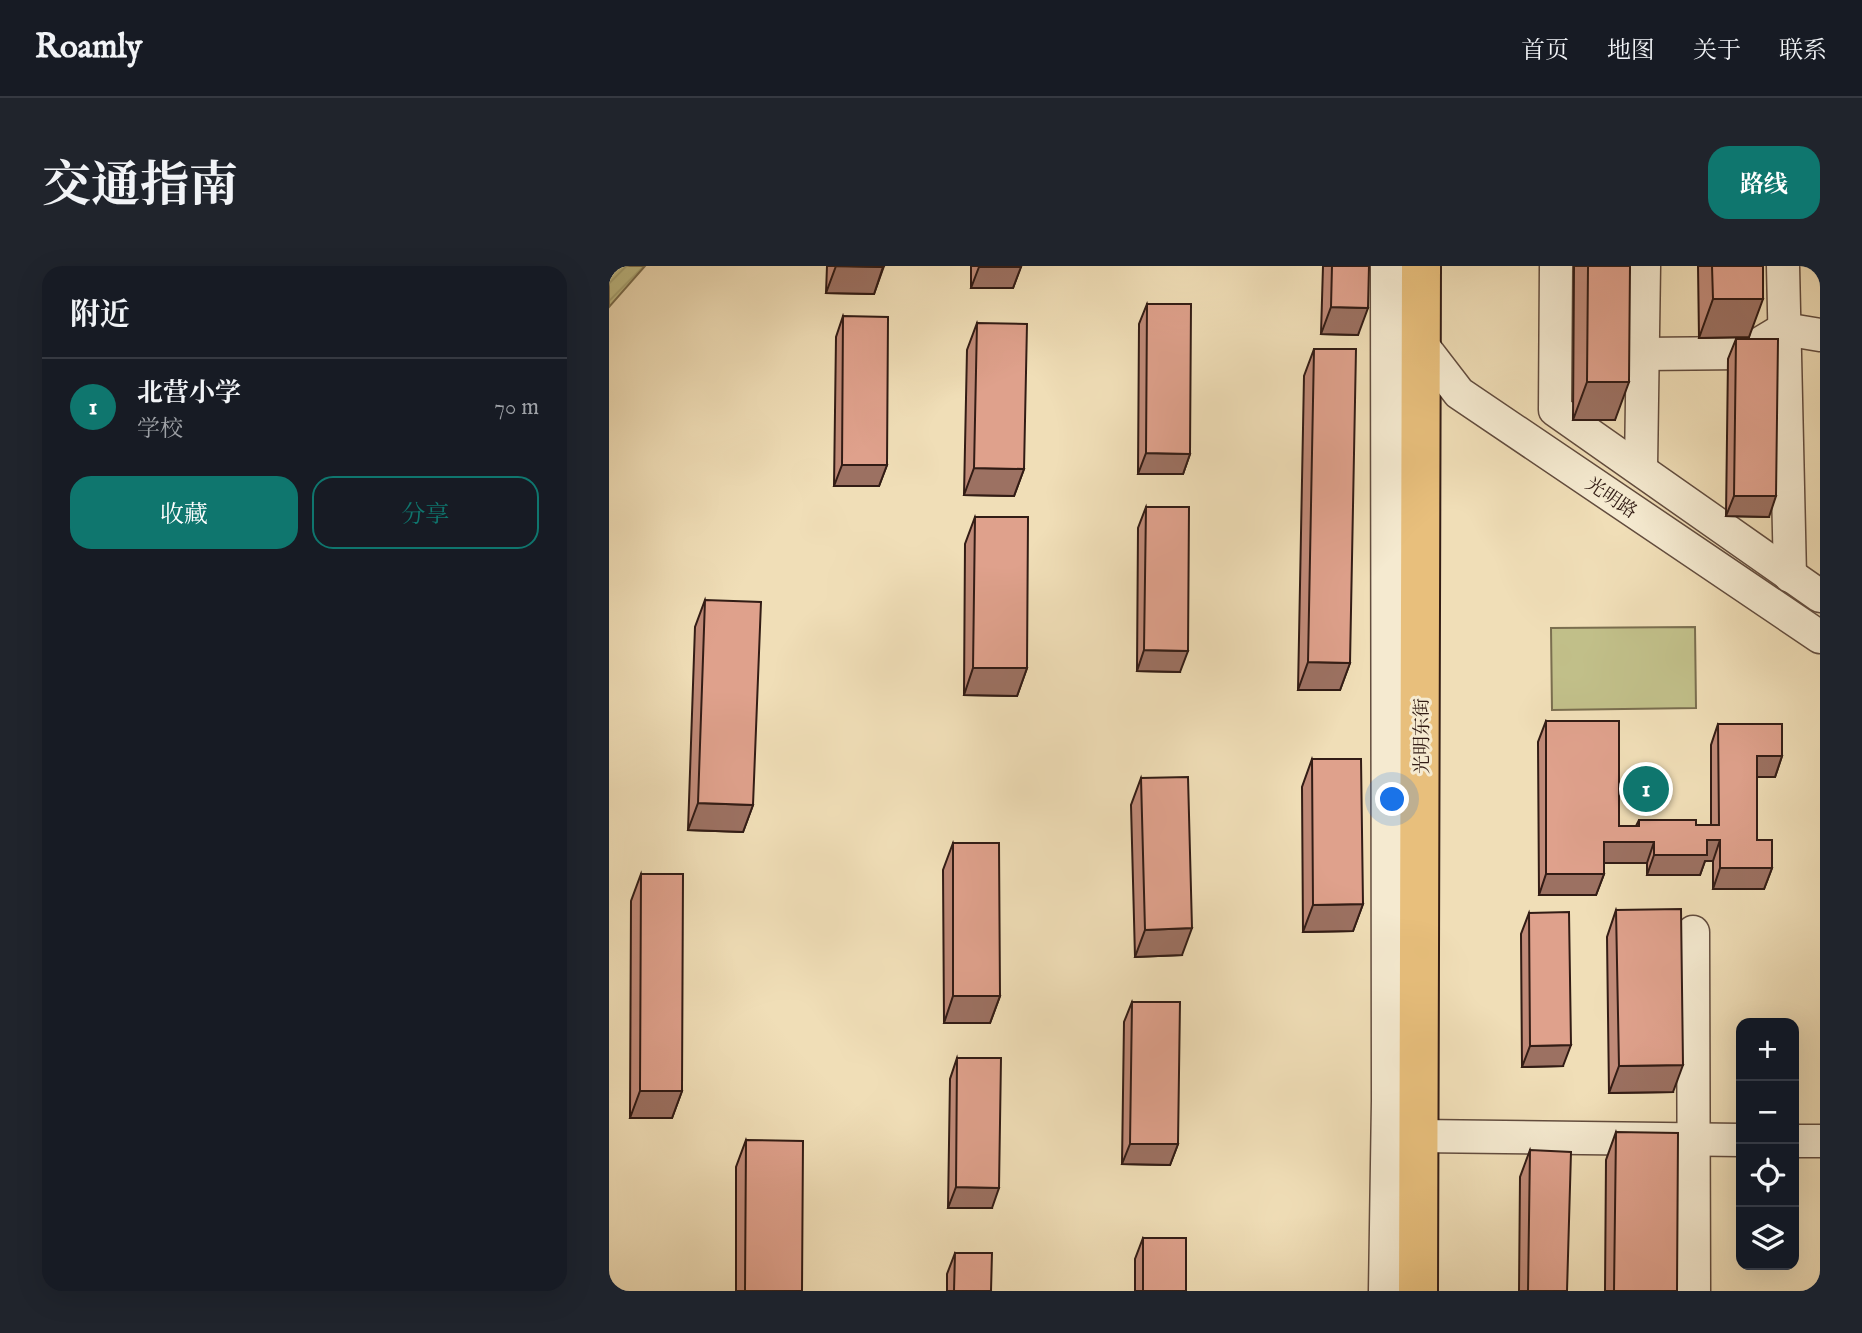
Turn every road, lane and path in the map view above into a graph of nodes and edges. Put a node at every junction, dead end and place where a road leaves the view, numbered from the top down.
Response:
1 (1387, 266) edge
2 (1421, 266) edge
3 (1556, 266) edge
4 (1644, 266) edge
5 (1783, 266) edge
6 (1784, 330) junction
7 (1820, 335) edge
8 (1419, 341) junction
9 (1642, 354) junction
10 (1459, 393) junction
11 (1423, 422) junction
12 (1641, 467) junction
13 (1790, 576) junction
14 (1820, 596) edge
15 (1820, 637) edge
16 (1693, 932) dead end
17 (1418, 1136) junction
18 (1693, 1140) junction
19 (1736, 1140) edge
20 (1799, 1141) edge
21 (1820, 1141) edge
22 (1385, 1291) edge
23 (1418, 1291) edge
24 (1694, 1291) edge

1 - 22 street
2 - 8 main road, 光明东街
3 - 12 street
4 - 9 street
5 - 6 street
6 - 7 street
6 - 9 street
6 - 13 street
8 - 10 street, 光明路
8 - 11 main road, 光明东街
9 - 12 street
10 - 11 street
10 - 15 street, 光明路
11 - 17 main road, 光明东街
12 - 13 street
13 - 14 street
16 - 18 street
17 - 18 street
17 - 23 main road, 光明东街
18 - 19 street
18 - 24 street
20 - 21 street

